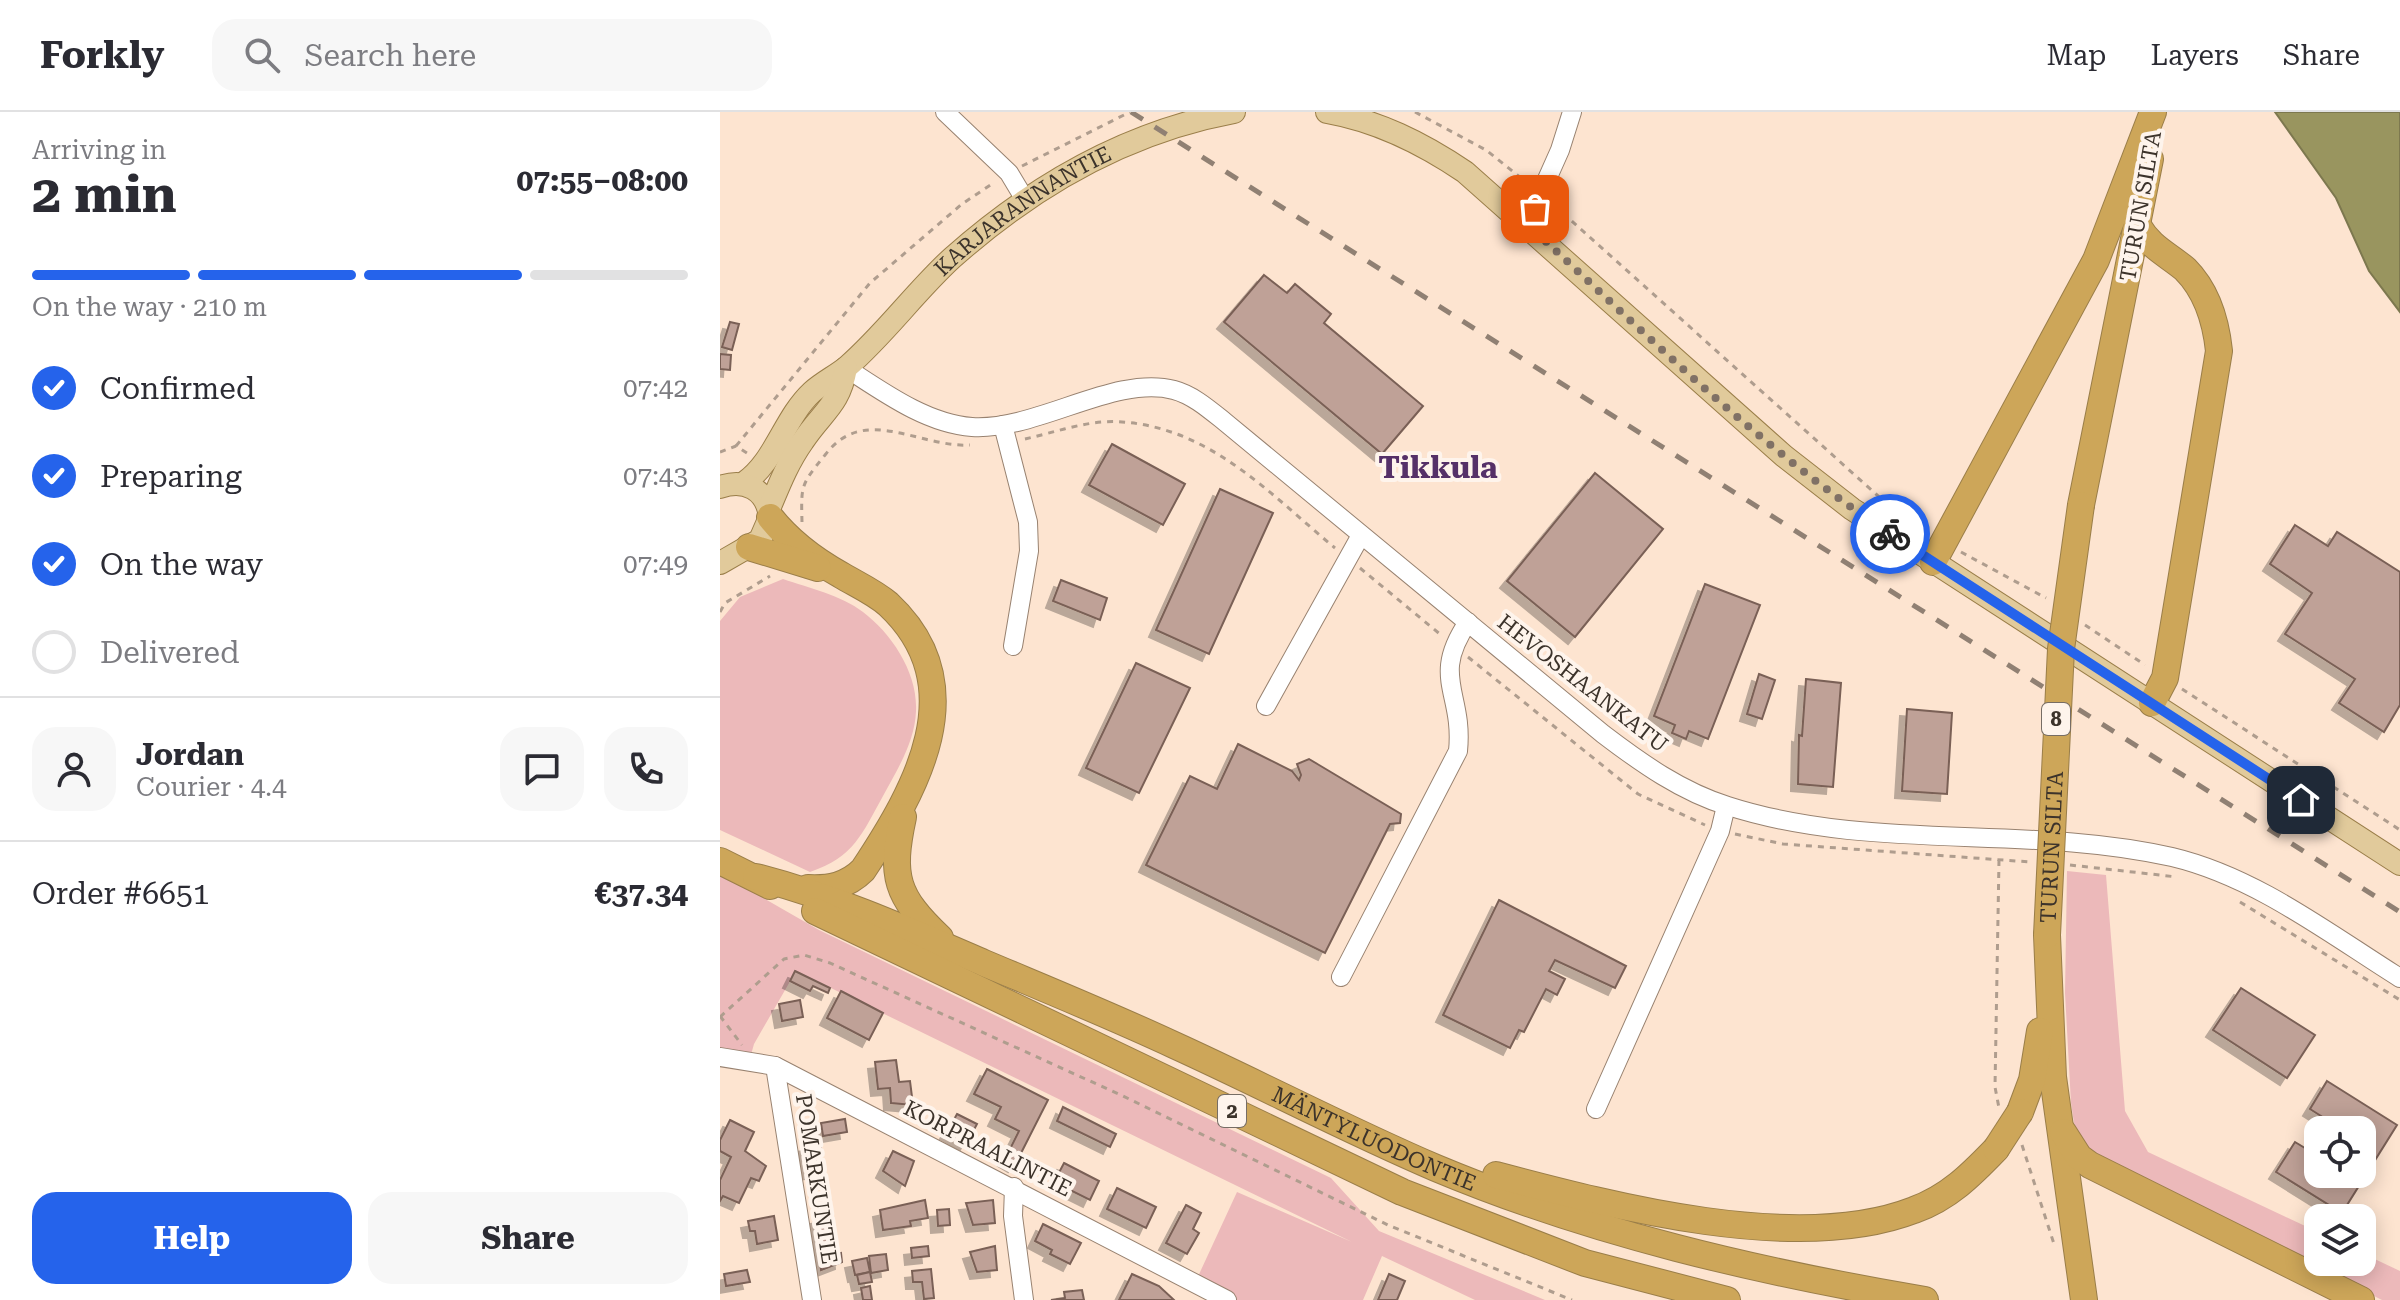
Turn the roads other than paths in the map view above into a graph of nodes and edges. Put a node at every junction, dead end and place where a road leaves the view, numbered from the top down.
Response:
1 (945, 112) edge
2 (1234, 112) edge
3 (1327, 112) edge
4 (1572, 112) edge
5 (2156, 112) edge
6 (1024, 198) junction
7 (1527, 224) junction
8 (2138, 226) junction
9 (846, 368) junction
10 (1006, 434) junction
11 (728, 484) edge
12 (770, 513) junction
13 (1361, 535) junction
14 (736, 548) edge
15 (1938, 552) junction
16 (720, 563) edge
17 (838, 574) junction
18 (1468, 622) junction
19 (1013, 646) dead end
20 (2152, 703) junction
21 (1266, 706) dead end
22 (908, 794) junction
23 (1726, 806) junction
24 (720, 861) edge
25 (2400, 864) edge
26 (756, 877) junction
27 (800, 888) junction
28 (949, 948) junction
29 (1341, 977) dead end
30 (2400, 978) edge
31 (2047, 992) junction
32 (721, 1061) edge
33 (775, 1066) junction
34 (1596, 1109) dead end
35 (2058, 1121) junction
36 (1434, 1167) junction
37 (1014, 1187) junction
38 (1204, 1294) edge
39 (812, 1300) edge
40 (1024, 1300) edge
41 (1227, 1300) edge
42 (1727, 1300) edge
43 (1925, 1300) edge
44 (2084, 1300) edge
45 (2361, 1300) edge

1 - 6 street
2 - 6 main road, KARJARANNANTIE
3 - 7 main road
4 - 7 street
5 - 8 highway, TURUN SILTA / 8
5 - 15 highway
6 - 9 main road, KARJARANNANTIE
7 - 15 main road
8 - 20 highway
8 - 31 highway, TURUN SILTA / 8, bridge
9 - 10 street, HEVOSHAANKATU
9 - 11 main road, KARJARANNANTIE
9 - 12 main road, KARJARANNANTIE
10 - 13 street, HEVOSHAANKATU
10 - 19 street
11 - 12 main road
12 - 14 main road, KARJARANNANTIE
12 - 17 highway
13 - 18 street, HEVOSHAANKATU
13 - 21 street
14 - 16 main road
14 - 17 highway
15 - 20 main road
17 - 22 highway
18 - 23 street, HEVOSHAANKATU
18 - 29 street
20 - 25 main road
22 - 27 highway
22 - 28 highway
23 - 30 street, HEVOSHAANKATU
23 - 34 street
24 - 26 highway, MÄNTYLUODONTIE / 2
26 - 27 highway, MÄNTYLUODONTIE / 2
26 - 42 highway, MÄNTYLUODONTIE / 2
27 - 28 highway, MÄNTYLUODONTIE / 2
28 - 36 highway, MÄNTYLUODONTIE / 2
31 - 35 highway, TURUN SILTA / 8
31 - 36 highway, bridge
32 - 33 street, KORPRAALINTIE
33 - 37 street, KORPRAALINTIE
33 - 39 street, POMARKUNTIE
35 - 44 highway, TURUN SILTA / 8
35 - 45 highway, 8
36 - 43 highway, MÄNTYLUODONTIE / 2
37 - 38 street, KORPRAALINTIE
37 - 40 street
38 - 41 street, KORPRAALINTIE

